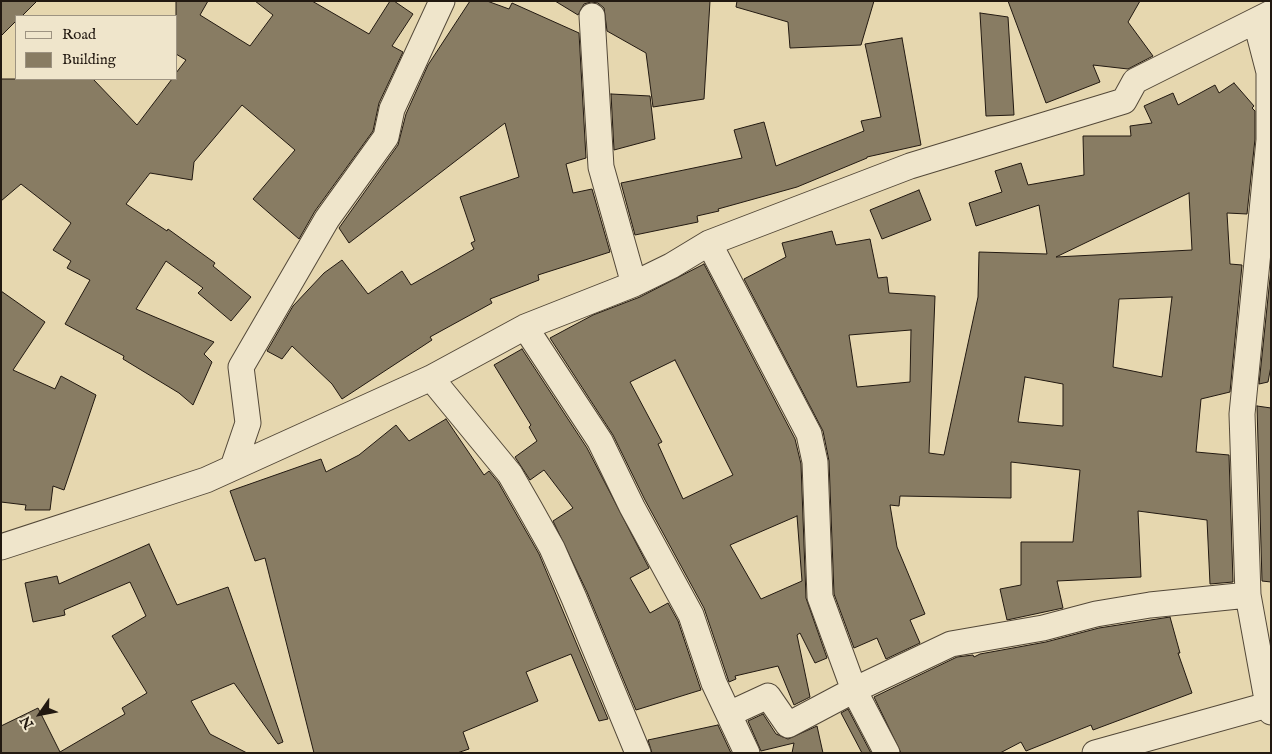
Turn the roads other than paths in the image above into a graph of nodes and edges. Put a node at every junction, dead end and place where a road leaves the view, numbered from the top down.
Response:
1 (442, 1) edge
2 (592, 16) dead end
3 (1264, 18) edge
4 (710, 243) junction
5 (634, 284) junction
6 (526, 327) junction
7 (431, 378) junction
8 (233, 467) junction
9 (1, 547) edge
10 (1248, 595) junction
11 (854, 690) junction
12 (1270, 707) edge
13 (729, 714) junction
14 (638, 753) edge
15 (746, 753) edge
16 (887, 753) edge
17 (1095, 753) edge

1 - 8 street
2 - 5 street
3 - 4 street
3 - 10 street
4 - 5 street
4 - 11 street
5 - 6 street
6 - 7 street
6 - 13 street
7 - 8 street
7 - 14 street
8 - 9 street
10 - 11 street
10 - 12 street
11 - 13 street
11 - 16 street
12 - 17 street
13 - 15 street

